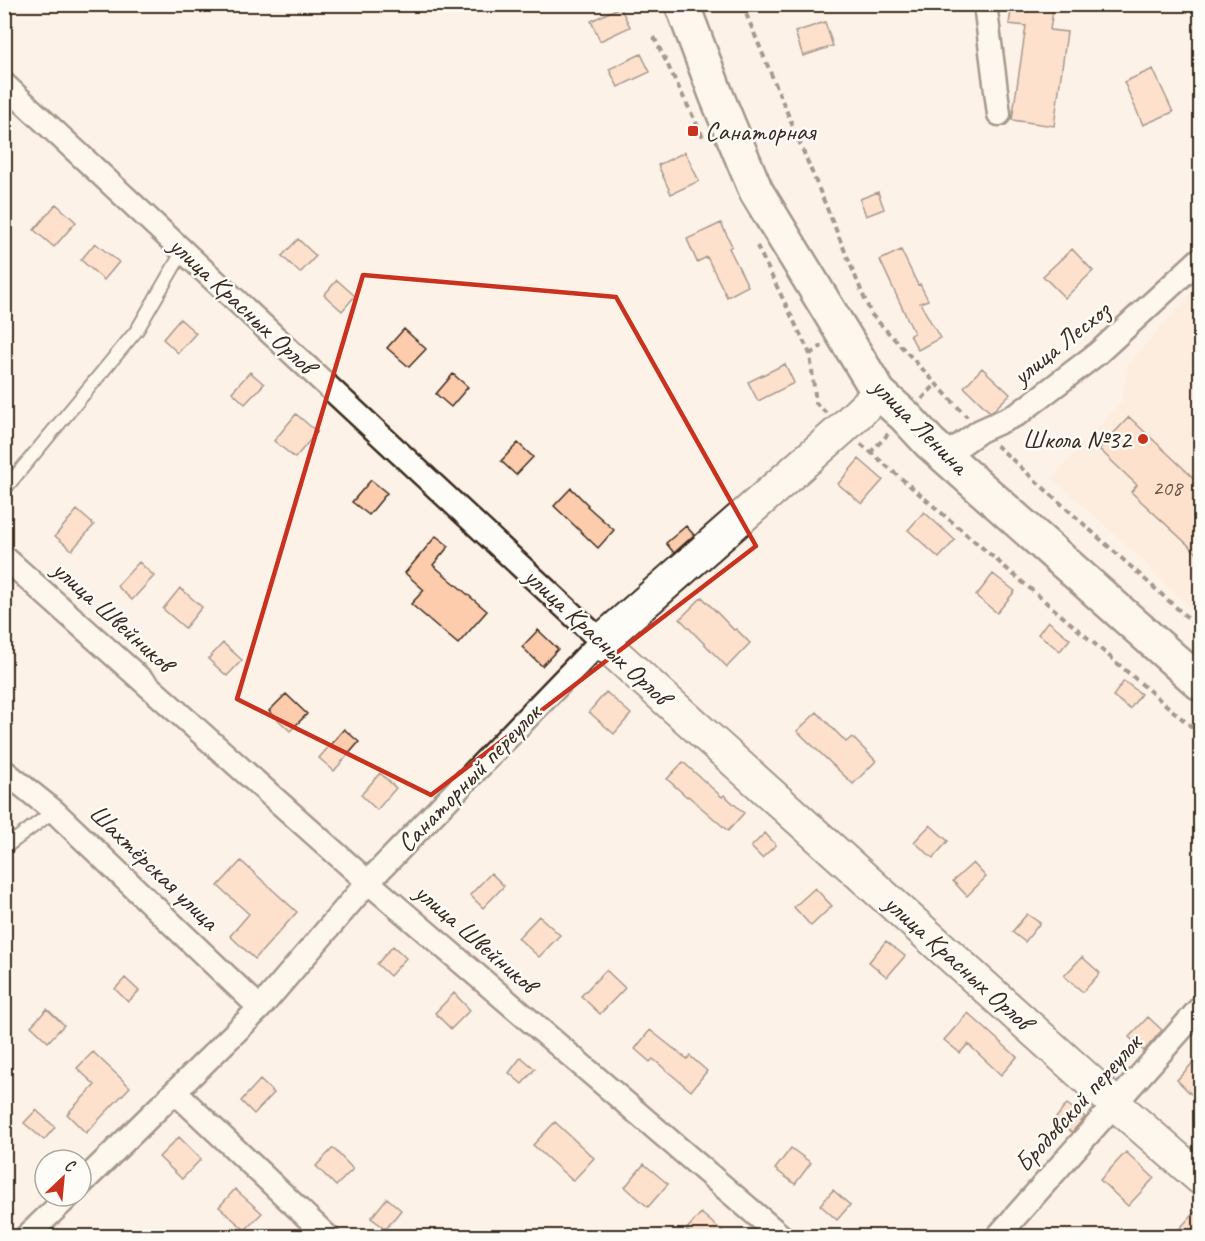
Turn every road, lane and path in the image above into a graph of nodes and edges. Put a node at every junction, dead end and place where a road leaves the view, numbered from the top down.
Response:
1 (682, 4) edge
2 (742, 4) edge
3 (985, 4) edge
4 (4, 84) edge
5 (999, 114) dead end
6 (183, 251) junction
7 (1200, 259) edge
8 (879, 393) junction
9 (980, 431) junction
10 (946, 456) junction
11 (4, 490) edge
12 (4, 557) edge
13 (1200, 629) edge
14 (601, 641) junction
15 (1200, 683) edge
16 (4, 771) edge
17 (54, 811) junction
18 (4, 848) edge
19 (368, 882) junction
20 (260, 1008) junction
21 (1200, 1008) edge
22 (175, 1092) junction
23 (1115, 1104) junction
24 (93, 1172) edge
25 (1200, 1178) edge
26 (56, 1208) edge
27 (27, 1236) edge
28 (327, 1236) edge
29 (781, 1236) edge
30 (998, 1236) edge

1 - 8 main road, улица Ленина
2 - 9 path
3 - 5 street
4 - 6 street, улица Красных Орлов
6 - 11 lane
6 - 14 street, улица Красных Орлов
7 - 9 street, улица Лесхоз
8 - 10 main road, улица Ленина
8 - 14 street, Санаторный переулок
9 - 10 street, улица Лесхоз
9 - 13 path
10 - 15 main road, улица Ленина
12 - 19 street, улица Швейников
14 - 19 street, Санаторный переулок
14 - 23 street, улица Красных Орлов
16 - 17 street, Шахтёрская улица
17 - 18 lane
17 - 20 street, Шахтёрская улица
19 - 20 street, Санаторный переулок
19 - 29 street, улица Швейников
20 - 22 street, Санаторный переулок
21 - 23 street, Бродовской переулок
22 - 24 street, Санаторный переулок
22 - 28 street
23 - 25 street, улица Красных Орлов
23 - 30 street, Бродовской переулок
26 - 27 street

